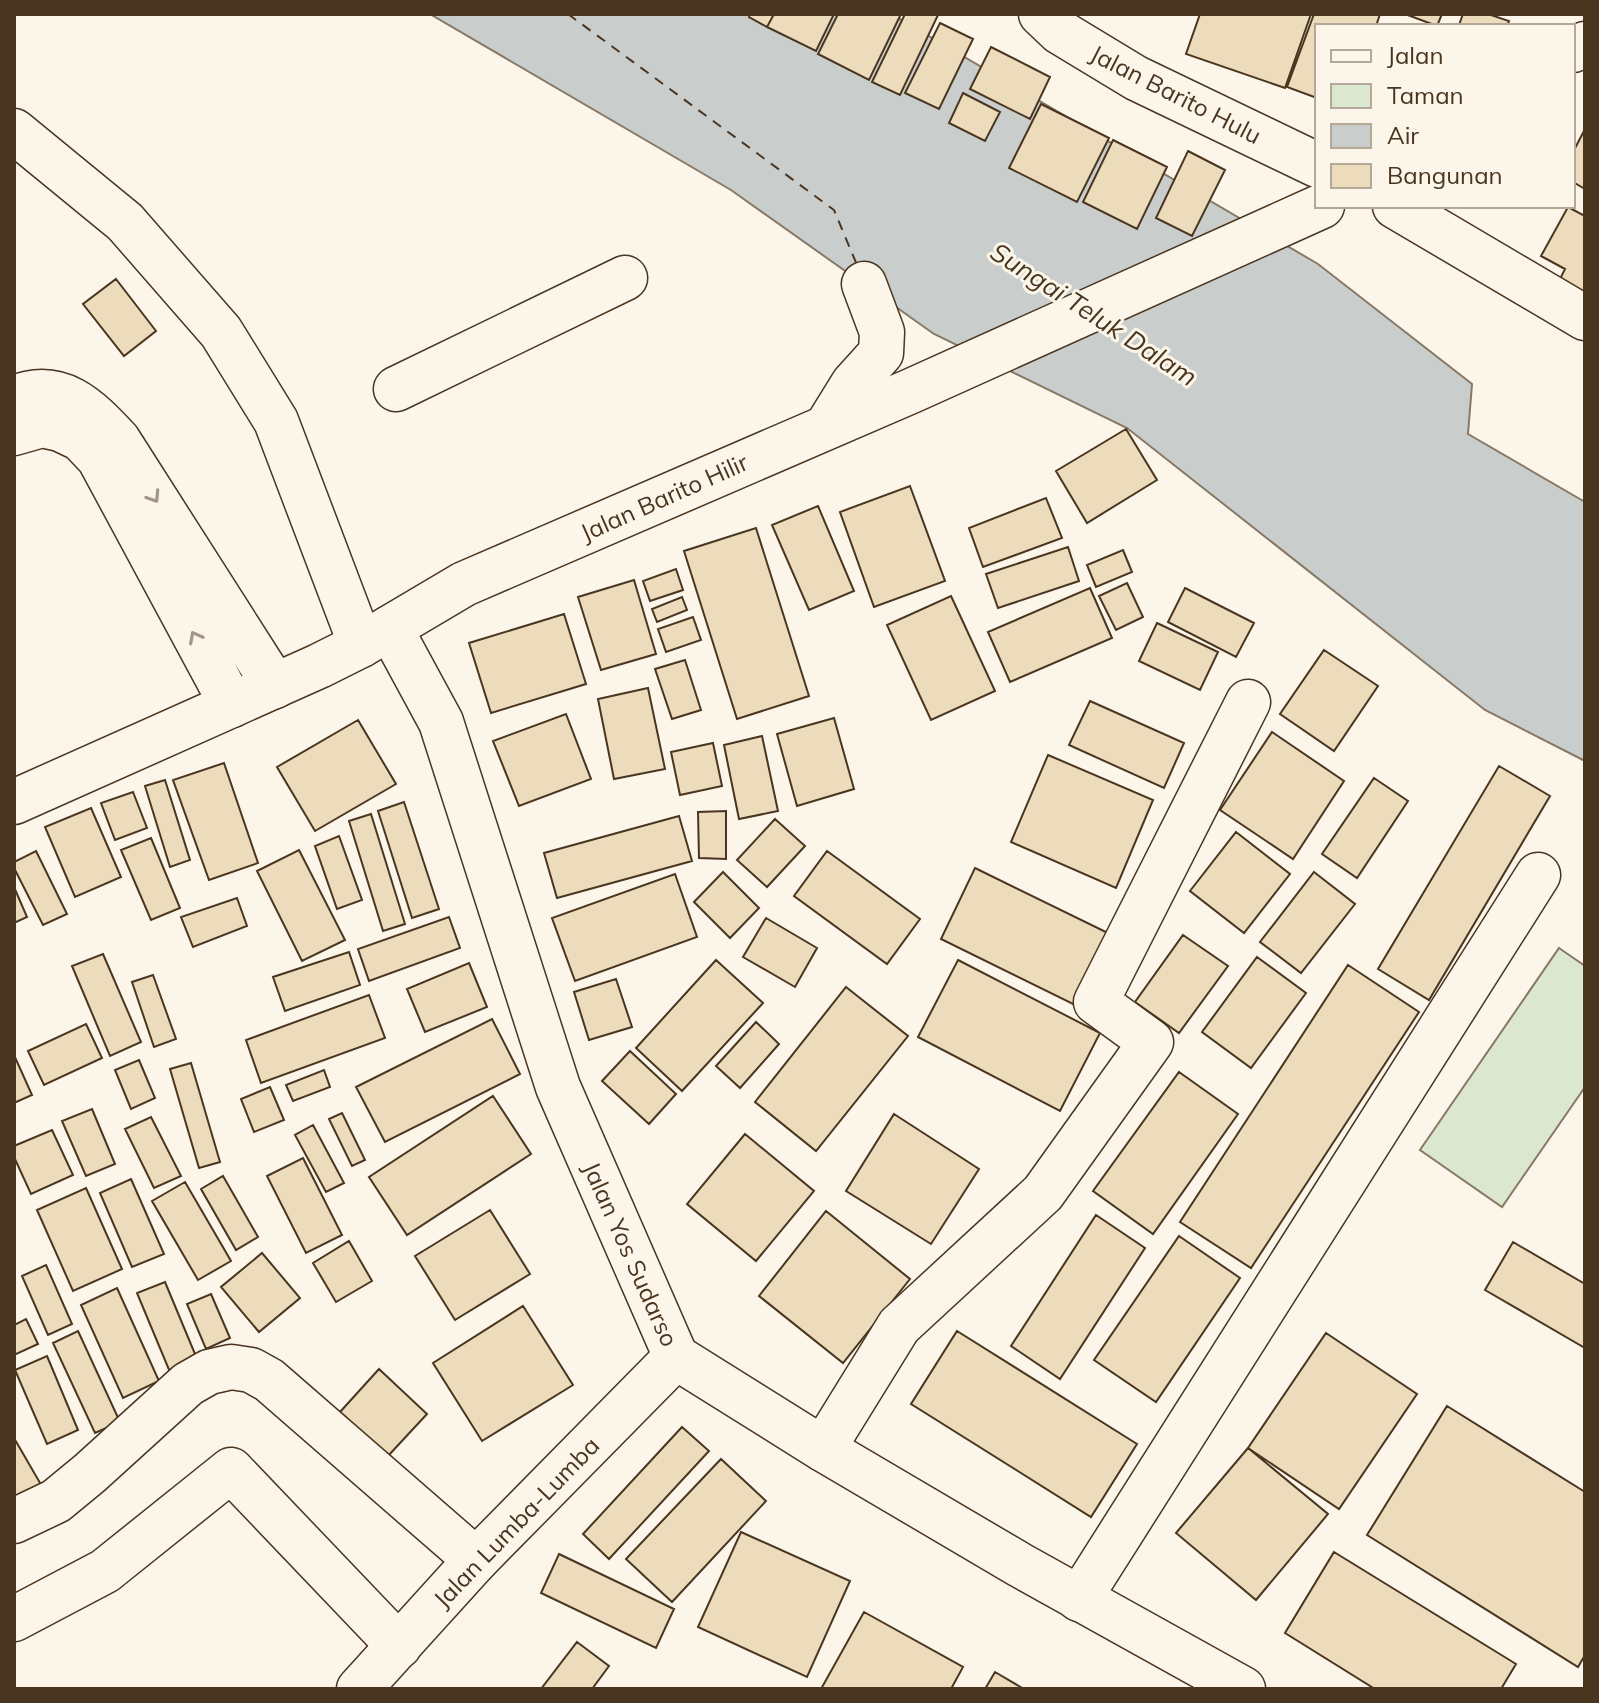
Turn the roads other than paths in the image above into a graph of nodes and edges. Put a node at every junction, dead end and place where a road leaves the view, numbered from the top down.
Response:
1 (1041, 14) edge
2 (14, 131) edge
3 (1315, 164) edge
4 (1398, 208) edge
5 (1316, 209) edge
6 (625, 278) dead end
7 (864, 284) dead end
8 (1585, 318) edge
9 (396, 389) dead end
10 (29, 412) edge
11 (827, 426) junction
12 (376, 636) junction
13 (275, 686) junction
14 (1248, 702) dead end
15 (232, 705) junction
16 (14, 802) edge
17 (1538, 875) dead end
18 (676, 1357) junction
19 (823, 1449) junction
20 (14, 1521) edge
21 (476, 1560) junction
22 (1079, 1599) junction
23 (14, 1619) edge
24 (399, 1646) junction
25 (1227, 1685) edge
26 (359, 1689) edge

1 - 3 main road, Jalan Barito Hulu
2 - 12 main road, Jalan Yos Sudarso
4 - 8 main road
5 - 11 main road, Jalan Barito Hilir
6 - 9 main road
7 - 11 main road
10 -> 13 main road
15 -> 10 main road
11 - 12 main road, Jalan Barito Hilir
12 - 13 main road, Jalan Barito Hilir
12 - 18 main road, Jalan Yos Sudarso
13 - 15 main road, Jalan Barito Hilir
14 - 19 main road
15 - 16 main road, Jalan Barito Hilir
17 - 22 main road
18 - 19 main road, Jalan Yos Sudarso
18 - 21 main road, Jalan Lumba-Lumba
19 - 22 main road, Jalan Yos Sudarso
20 - 21 main road
21 - 24 main road, Jalan Lumba-Lumba
22 - 25 main road, Jalan Yos Sudarso
23 - 24 main road
24 - 26 main road, Jalan Lumba-Lumba

